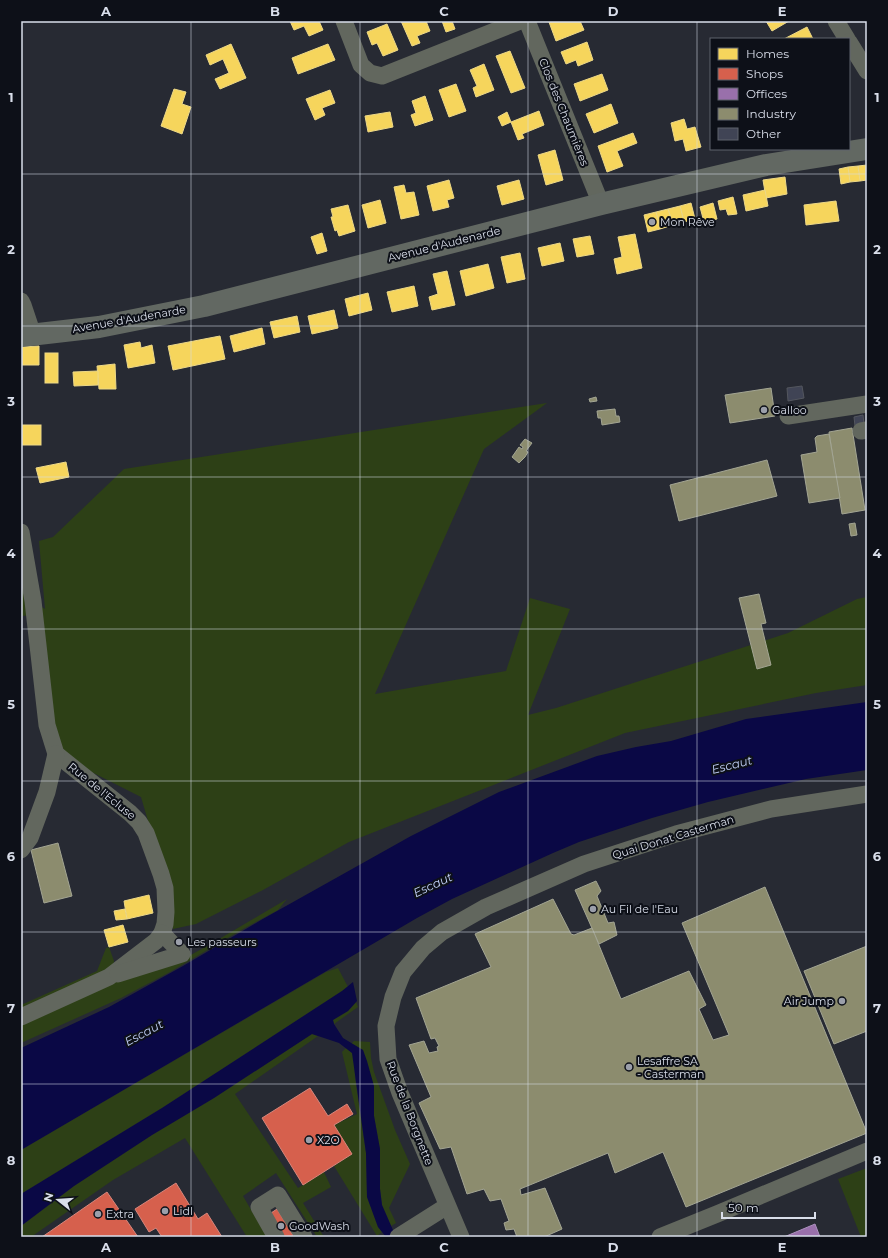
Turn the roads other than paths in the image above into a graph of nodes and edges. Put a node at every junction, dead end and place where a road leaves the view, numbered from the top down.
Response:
1 (344, 21) edge
2 (520, 21) edge
3 (527, 21) edge
4 (836, 21) edge
5 (846, 38) edge
6 (850, 44) edge
7 (867, 72) edge
8 (867, 149) edge
9 (601, 204) junction
10 (21, 301) edge
11 (27, 336) edge
12 (867, 404) edge
13 (788, 416) dead end
14 (21, 532) edge
15 (56, 754) junction
16 (867, 794) edge
17 (21, 850) edge
18 (486, 907) joint
19 (162, 933) junction
20 (109, 977) junction
21 (21, 1017) edge
22 (867, 1151) edge
23 (447, 1206) junction
24 (399, 1236) edge
25 (276, 1237) edge
26 (304, 1237) edge
27 (461, 1237) edge
28 (660, 1237) edge

1 - 2 street
3 - 9 street, Clos des Chaumières
4 - 5 street
6 - 7 street
8 - 9 main road, Avenue d'Audenarde
9 - 11 main road, Avenue d'Audenarde
10 - 11 street
12 - 13 street
14 - 15 street
15 - 17 street
15 - 19 street, Rue de l'Ecluse
16 - 18 street, Quai Donat Casterman
18 - 23 street, Rue de la Borgnette
19 - 20 street
19 - 20 street
20 - 21 street
22 - 28 street
23 - 24 street
23 - 27 street, Rue de la Borgnette
25 - 26 street

